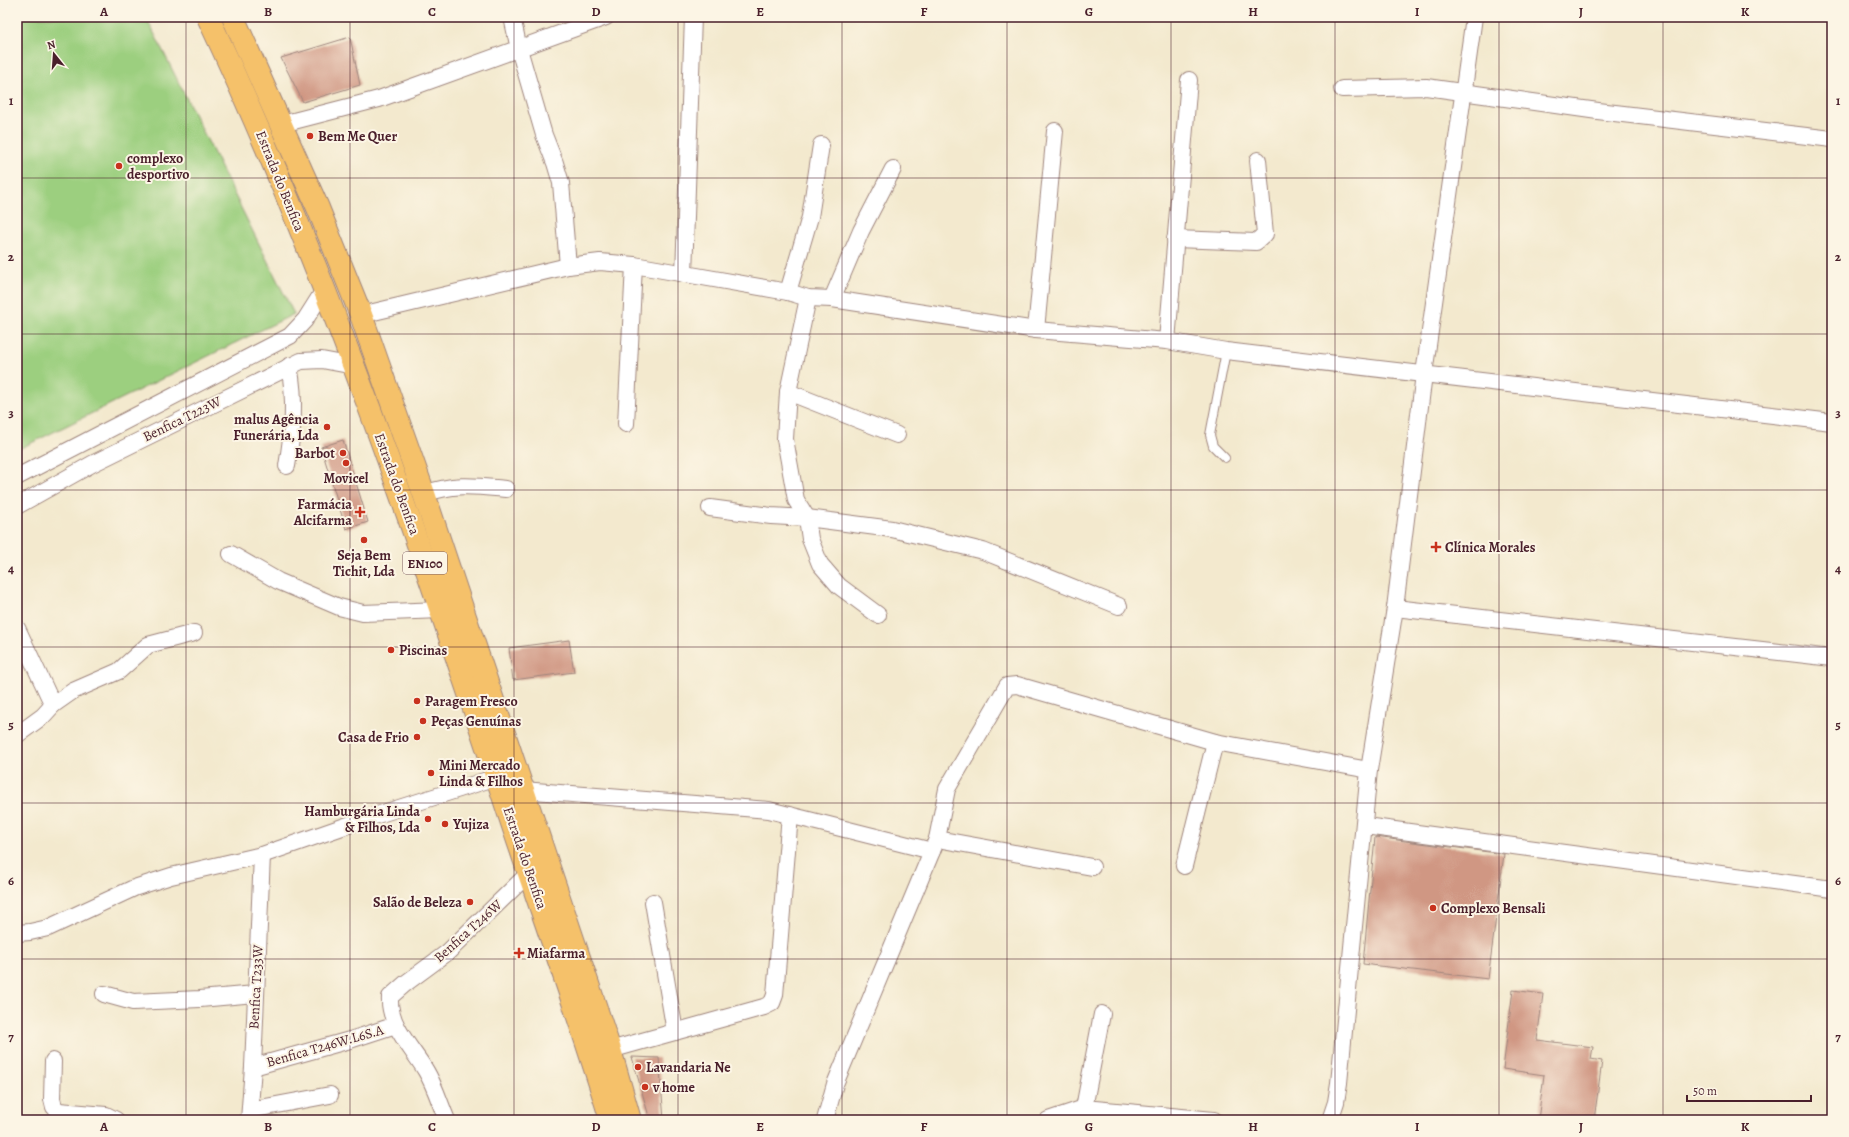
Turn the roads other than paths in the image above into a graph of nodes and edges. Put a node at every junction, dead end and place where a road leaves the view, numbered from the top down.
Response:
1 (208, 17) edge
2 (233, 17) edge
3 (512, 17) edge
4 (606, 17) edge
5 (693, 17) edge
6 (1474, 17) edge
7 (519, 49) junction
8 (1189, 80) dead end
9 (1342, 89) dead end
10 (1463, 92) junction
11 (282, 124) junction
12 (1055, 131) dead end
13 (1832, 140) edge
14 (821, 145) dead end
15 (1258, 160) dead end
16 (893, 169) dead end
17 (1175, 239) junction
18 (634, 265) junction
19 (568, 266) junction
20 (684, 274) junction
21 (324, 290) junction
22 (788, 292) junction
23 (808, 298) junction
24 (832, 299) junction
25 (361, 314) junction
26 (1036, 330) junction
27 (1167, 340) junction
28 (1226, 351) junction
29 (289, 366) junction
30 (354, 366) junction
31 (1424, 374) junction
32 (788, 392) junction
33 (1832, 422) edge
34 (626, 424) dead end
35 (897, 435) dead end
36 (1225, 458) dead end
37 (287, 466) dead end
38 (17, 477) edge
39 (506, 489) dead end
40 (424, 494) junction
41 (17, 506) edge
42 (710, 508) dead end
43 (807, 518) junction
44 (232, 554) dead end
45 (1119, 606) dead end
46 (1395, 608) junction
47 (441, 610) junction
48 (878, 615) dead end
49 (17, 628) edge
50 (194, 633) dead end
51 (1832, 658) edge
52 (53, 705) junction
53 (17, 735) edge
54 (1215, 742) junction
55 (1369, 770) junction
56 (497, 777) junction
57 (523, 790) junction
58 (790, 815) junction
59 (1365, 826) junction
60 (935, 845) junction
61 (262, 855) junction
62 (1184, 866) dead end
63 (1092, 868) dead end
64 (529, 873) junction
65 (1832, 889) edge
66 (653, 902) dead end
67 (17, 934) edge
68 (104, 994) dead end
69 (255, 994) junction
70 (1102, 1014) dead end
71 (396, 1025) junction
72 (675, 1032) junction
73 (610, 1050) junction
74 (53, 1061) dead end
75 (253, 1067) junction
76 (330, 1095) dead end
77 (1084, 1108) junction
78 (250, 1115) edge
79 (116, 1120) edge
80 (447, 1120) edge
81 (611, 1120) edge
82 (630, 1120) edge
83 (825, 1120) edge
84 (1048, 1120) edge
85 (1214, 1120) edge
86 (1330, 1120) edge

1 - 21 highway, Estrada do Benfica / EN100
2 - 11 highway, Estrada do Benfica / EN100
3 - 7 street
4 - 7 street
5 - 20 street
6 - 10 street
7 - 11 street
7 - 19 street
8 - 17 street
9 - 10 street
10 - 13 street
10 - 31 street
11 - 25 highway, Estrada do Benfica / EN100
12 - 26 street
14 - 22 street
15 - 17 street
16 - 24 street
17 - 27 street
18 - 19 street
18 - 20 street
18 - 34 street
19 - 25 street
20 - 22 street
21 - 30 highway, Estrada do Benfica / EN100
21 - 38 street
22 - 23 street
23 - 24 street
23 - 32 street
24 - 26 street
25 - 40 highway, Estrada do Benfica / EN100
26 - 27 street
27 - 28 street
28 - 31 street
28 - 36 lane
29 - 30 street, Benfica T223W
29 - 37 street
29 - 41 street, Benfica T223W
30 - 47 highway, Estrada do Benfica / EN100
31 - 33 street
31 - 46 street
32 - 35 street
32 - 43 street
39 - 40 street
40 - 57 highway, Estrada do Benfica / EN100
42 - 43 street
43 - 45 street
43 - 48 street
44 - 47 street
46 - 51 street
46 - 55 street
47 - 56 highway, Estrada do Benfica / EN100
49 - 52 street
50 - 52 street
52 - 53 street
54 - 55 street
54 - 60 street
54 - 62 street
55 - 59 street
56 - 61 street
56 - 64 highway, Estrada do Benfica / EN100
57 - 58 street
57 - 73 highway, Estrada do Benfica / EN100
58 - 60 street
58 - 72 street
59 - 65 street
59 - 86 street
60 - 63 street
60 - 83 street
61 - 67 street
61 - 69 street, Benfica T233W
64 - 71 street, Benfica T246W
64 - 81 highway, Estrada do Benfica / EN100
66 - 72 street
68 - 69 street
69 - 75 street, Benfica T233W
70 - 77 street
71 - 75 street, Benfica T246W.L6S.A
71 - 80 street
72 - 73 street
73 - 82 highway, Estrada do Benfica / EN100
74 - 79 street
75 - 78 street, Benfica T233W
76 - 78 street
77 - 84 street
77 - 85 street

